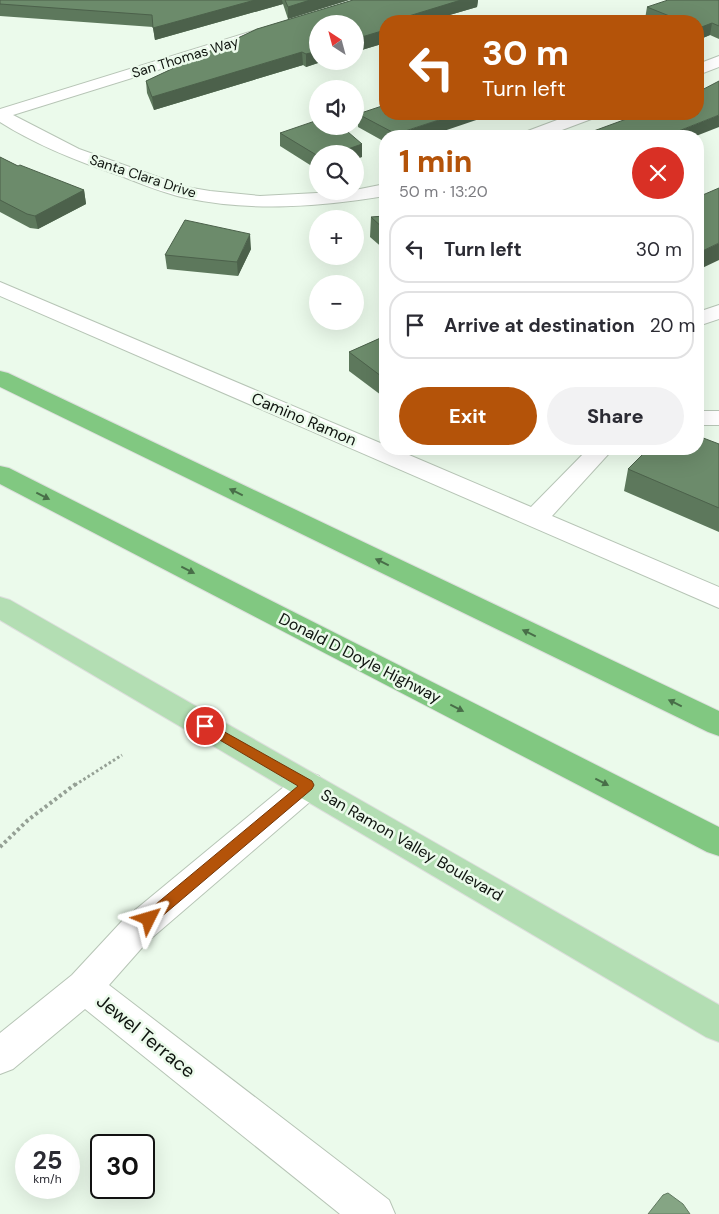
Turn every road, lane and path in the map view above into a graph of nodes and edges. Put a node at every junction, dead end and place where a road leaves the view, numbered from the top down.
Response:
1 (274, 29) edge
2 (718, 63) edge
3 (704, 68) edge
4 (0, 114) edge
5 (572, 120) edge
6 (547, 130) edge
7 (379, 191) edge
8 (0, 288) edge
9 (719, 311) edge
10 (704, 317) edge
11 (0, 378) edge
12 (704, 418) edge
13 (719, 418) edge
14 (379, 452) edge
15 (386, 455) edge
16 (595, 455) edge
17 (0, 474) edge
18 (534, 519) junction
19 (719, 598) edge
20 (0, 607) edge
21 (719, 724) edge
22 (122, 755) dead end
23 (308, 785) junction
24 (719, 842) edge
25 (0, 847) edge
26 (85, 987) junction
27 (719, 1025) edge
28 (0, 1056) edge
29 (375, 1214) edge

1 - 4 street, San Thomas Way
2 - 3 street
4 - 7 street, Santa Clara Drive
5 - 6 street
8 - 14 street, Camino Ramon
9 - 10 street
21 -> 11 highway
12 - 13 street
15 - 18 street, Camino Ramon
16 - 18 street
17 -> 24 highway, Donald D Doyle Highway
18 - 19 street, Camino Ramon
20 - 23 main road, San Ramon Valley Boulevard
22 - 25 path
23 - 26 street, Jewel Terrace
23 - 27 main road, San Ramon Valley Boulevard
26 - 28 street
26 - 29 street, Jewel Terrace

